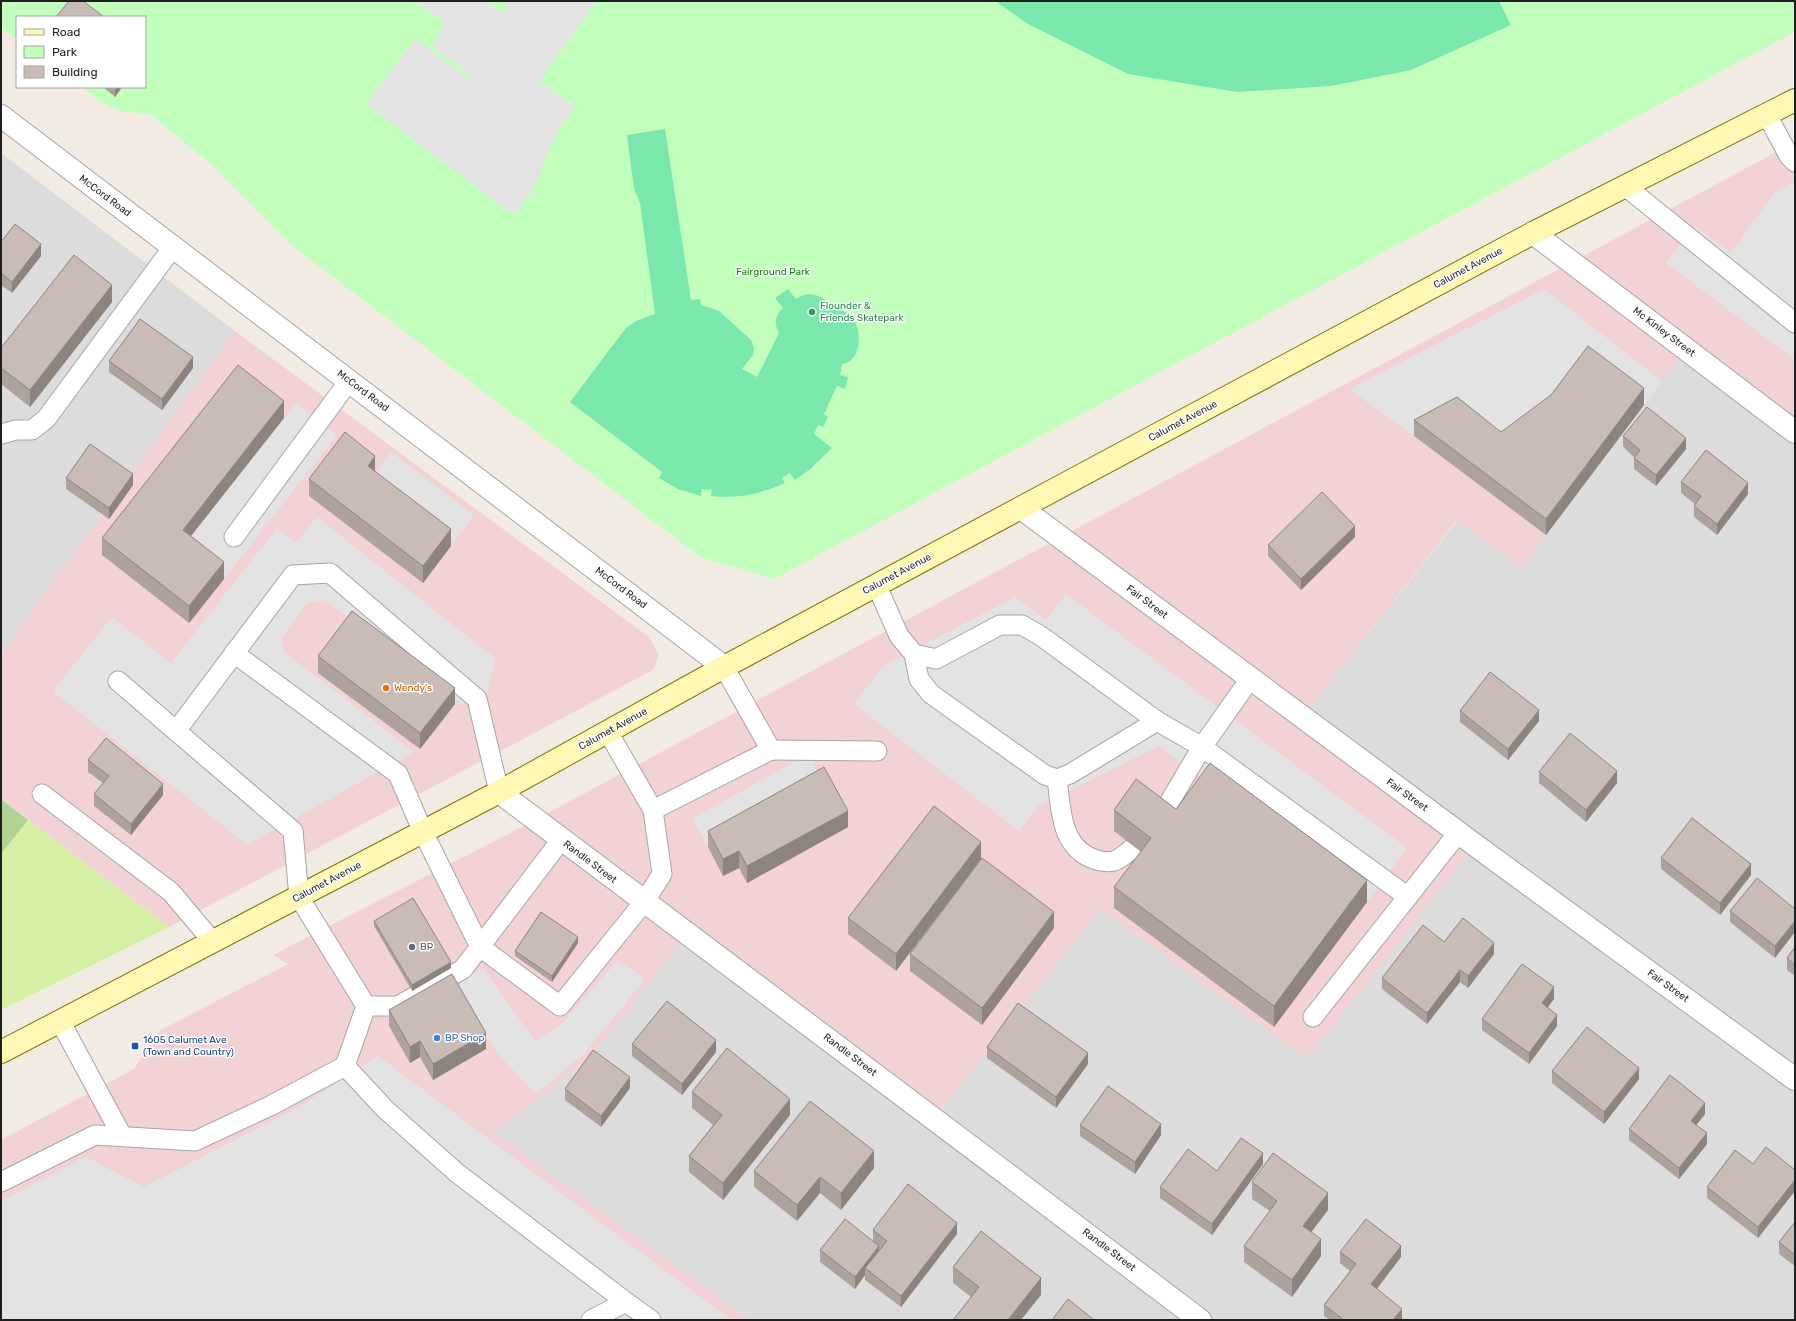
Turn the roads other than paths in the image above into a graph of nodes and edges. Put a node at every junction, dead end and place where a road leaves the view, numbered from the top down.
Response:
1 (1795, 100) edge
2 (1767, 115) junction
3 (1, 116) edge
4 (1795, 162) edge
5 (1625, 186) junction
6 (1532, 233) junction
7 (173, 247) junction
8 (1795, 323) edge
9 (349, 381) junction
10 (1795, 432) edge
11 (1, 434) edge
12 (1021, 508) junction
13 (234, 537) dead end
14 (877, 586) junction
15 (234, 653) junction
16 (914, 654) junction
17 (724, 667) junction
18 (1250, 679) junction
19 (118, 681) dead end
20 (1157, 721) junction
21 (176, 731) junction
22 (608, 732) junction
23 (1202, 747) junction
24 (771, 750) junction
25 (877, 751) dead end
26 (1057, 779) junction
27 (499, 792) junction
28 (42, 794) dead end
29 (653, 810) junction
30 (1160, 818) edge
31 (423, 832) junction
32 (1458, 833) junction
33 (561, 840) junction
34 (1134, 847) edge
35 (299, 897) junction
36 (1408, 897) junction
37 (644, 902) junction
38 (213, 942) junction
39 (480, 948) junction
40 (366, 1006) junction
41 (1313, 1017) dead end
42 (60, 1021) junction
43 (1, 1052) edge
44 (345, 1066) junction
45 (1795, 1079) edge
46 (122, 1136) junction
47 (1, 1182) edge
48 (626, 1302) junction
49 (591, 1320) edge
50 (651, 1320) edge
51 (1200, 1320) edge

1 - 2 main road, Calumet Avenue
2 - 4 lane
2 - 5 main road, Calumet Avenue
3 - 7 street, McCord Road
5 - 6 main road, Calumet Avenue
5 - 8 lane
6 - 10 street, Mc Kinley Street
6 - 12 main road, Calumet Avenue
7 - 9 street, McCord Road
7 - 11 lane
9 - 13 lane
9 - 17 street, McCord Road
12 - 14 main road, Calumet Avenue
12 - 18 street, Fair Street
14 - 16 lane
14 - 17 main road, Calumet Avenue
15 - 21 lane
15 - 27 lane
15 - 31 lane
16 - 20 lane
16 - 26 lane
17 - 22 main road, Calumet Avenue
17 - 24 lane
18 - 23 lane
18 - 32 street, Fair Street
19 - 21 lane
20 - 23 lane
20 - 26 lane
21 - 35 lane
22 - 27 main road, Calumet Avenue
22 - 29 lane
23 - 30 lane
23 - 36 lane
24 - 25 lane
24 - 29 lane
26 - 34 lane
27 - 31 main road, Calumet Avenue
27 - 33 street, Randle Street
28 - 38 lane
29 - 37 lane
31 - 35 main road, Calumet Avenue
31 - 39 lane
32 - 36 lane
32 - 45 street, Fair Street
33 - 37 street, Randle Street
33 - 39 lane
35 - 38 main road, Calumet Avenue
35 - 40 lane
36 - 41 lane
37 - 39 lane
37 - 51 street, Randle Street
38 - 42 main road, Calumet Avenue
39 - 40 lane
40 - 44 lane
42 - 43 main road, Calumet Avenue
42 - 46 lane
44 - 46 lane
44 - 48 lane
46 - 47 lane
48 - 49 lane
48 - 50 lane

